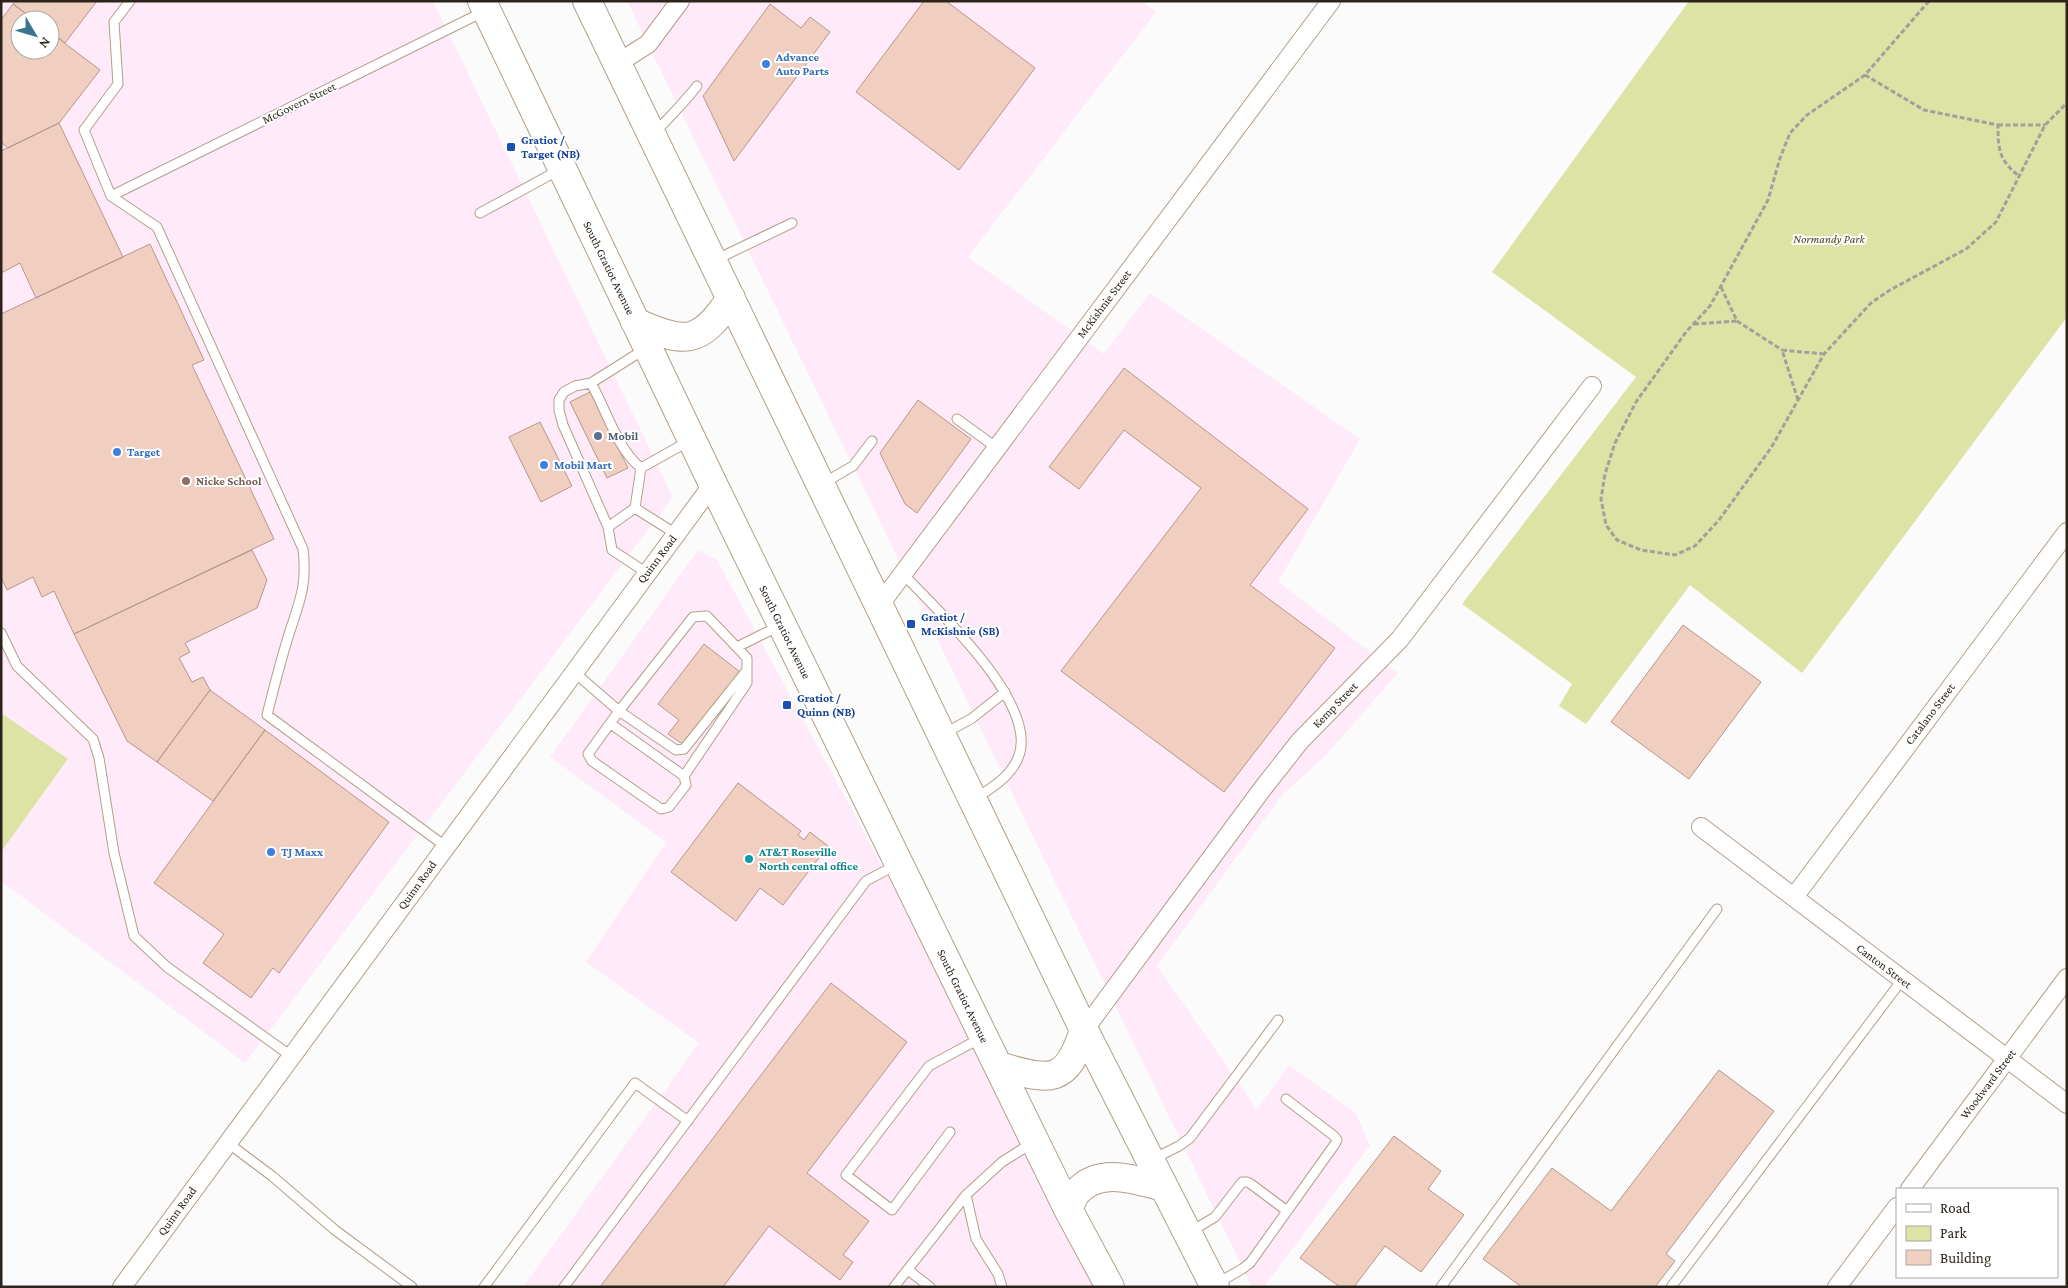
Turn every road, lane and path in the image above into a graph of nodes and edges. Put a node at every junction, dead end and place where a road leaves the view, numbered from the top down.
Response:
1 (130, 1) edge
2 (587, 1) edge
3 (680, 1) edge
4 (1331, 1) edge
5 (1929, 1) edge
6 (484, 6) edge
7 (618, 64) junction
8 (1865, 75) junction
9 (697, 86) dead end
10 (2067, 103) edge
11 (1998, 125) junction
12 (2045, 125) junction
13 (652, 136) junction
14 (562, 169) junction
15 (2019, 176) junction
16 (111, 196) junction
17 (480, 213) dead end
18 (792, 223) dead end
19 (713, 262) junction
20 (1721, 286) junction
21 (730, 298) junction
22 (635, 322) junction
23 (1737, 322) junction
24 (1694, 324) junction
25 (648, 348) junction
26 (1782, 350) junction
27 (1824, 354) junction
28 (591, 383) junction
29 (1592, 386) dead end
30 (1798, 400) junction
31 (957, 419) dead end
32 (692, 440) junction
33 (872, 441) dead end
34 (996, 448) junction
35 (641, 468) junction
36 (713, 484) junction
37 (820, 485) junction
38 (635, 508) junction
39 (608, 528) junction
40 (2067, 532) edge
41 (676, 534) junction
42 (647, 573) junction
43 (903, 574) junction
44 (878, 607) junction
45 (781, 624) junction
46 (1, 633) edge
47 (737, 647) junction
48 (747, 670) junction
49 (574, 672) junction
50 (1005, 692) junction
51 (619, 712) junction
52 (611, 724) junction
53 (941, 735) junction
54 (684, 776) junction
55 (973, 800) junction
56 (1701, 827) dead end
57 (445, 846) junction
58 (898, 864) junction
59 (1794, 897) junction
60 (1717, 909) dead end
61 (2067, 978) edge
62 (1902, 980) junction
63 (1278, 1020) dead end
64 (1084, 1030) junction
65 (983, 1037) junction
66 (292, 1056) junction
67 (2007, 1060) junction
68 (998, 1066) junction
69 (1286, 1099) dead end
70 (2067, 1104) edge
71 (688, 1121) junction
72 (950, 1132) dead end
73 (1035, 1142) junction
74 (228, 1143) junction
75 (1150, 1160) junction
76 (1164, 1187) junction
77 (1911, 1188) edge
78 (966, 1195) junction
79 (1896, 1207) edge
80 (1068, 1209) junction
81 (1287, 1211) junction
82 (1187, 1233) junction
83 (908, 1270) junction
84 (1214, 1286) edge
85 (122, 1287) edge
86 (412, 1287) edge
87 (484, 1287) edge
88 (564, 1287) edge
89 (894, 1287) edge
90 (930, 1287) edge
91 (1002, 1287) edge
92 (1110, 1287) edge
93 (1440, 1287) edge
94 (1671, 1287) edge
95 (1837, 1287) edge

1 - 16 lane
2 - 7 main road
3 - 7 street
4 - 34 street, McKishnie Street
5 - 8 path
6 - 14 main road, South Gratiot Avenue
6 - 16 lane, McGovern Street
7 - 13 main road
8 - 11 path
8 - 20 path
9 - 13 lane
10 - 12 path
11 - 12 path
11 - 15 path
12 - 15 path
13 - 19 main road
14 - 17 lane
14 - 22 main road, South Gratiot Avenue
15 - 27 path
16 - 57 lane
18 - 19 lane
19 - 21 main road
20 - 23 path
20 - 24 path
21 - 22 main road
21 - 37 main road
22 - 25 main road, South Gratiot Avenue
23 - 24 path
23 - 26 path
24 - 30 path
25 - 28 lane
25 - 32 main road, South Gratiot Avenue
26 - 27 path
26 - 30 path
27 - 30 path
28 - 35 lane
28 - 39 lane
29 - 64 street, Kemp Street
31 - 34 lane
32 - 35 lane
32 - 36 main road, South Gratiot Avenue
33 - 37 lane
34 - 43 street, McKishnie Street
35 - 38 lane
36 - 41 street, Quinn Road
36 - 45 main road, South Gratiot Avenue
37 - 44 main road
38 - 39 lane
38 - 41 lane
39 - 42 lane
40 - 59 street, Catalano Street
41 - 42 street, Quinn Road
42 - 49 street, Quinn Road
43 - 44 street, McKishnie Street
43 - 50 lane
44 - 53 main road
45 - 47 lane
45 - 58 main road, South Gratiot Avenue
46 - 66 lane
47 - 48 lane
47 - 51 lane
48 - 51 lane
48 - 54 lane
49 - 51 lane
49 - 57 street, Quinn Road
50 - 53 lane
50 - 55 lane
51 - 52 lane
52 - 54 lane
52 - 54 lane
53 - 55 main road
55 - 64 main road
56 - 59 street, Canton Street
57 - 66 street, Quinn Road
58 - 65 main road, South Gratiot Avenue
58 - 71 lane
59 - 62 street, Canton Street
60 - 93 lane
61 - 67 street, Woodward Street
62 - 67 street, Canton Street
62 - 94 lane
63 - 75 lane
64 - 68 main road
64 - 75 main road
65 - 68 main road, South Gratiot Avenue
65 - 72 lane
66 - 74 street, Quinn Road
67 - 70 street, Canton Street
67 - 77 street, Woodward Street
68 - 73 main road, South Gratiot Avenue
69 - 81 lane
71 - 87 lane
71 - 88 lane
73 - 78 lane
73 - 80 main road, South Gratiot Avenue
74 - 85 street, Quinn Road
74 - 86 lane
75 - 76 main road
76 - 80 main road
76 - 82 main road
78 - 83 lane
78 - 91 lane
79 - 95 street
80 - 92 main road, South Gratiot Avenue
81 - 82 lane
81 - 84 lane
82 - 84 main road
83 - 89 lane
83 - 90 lane

